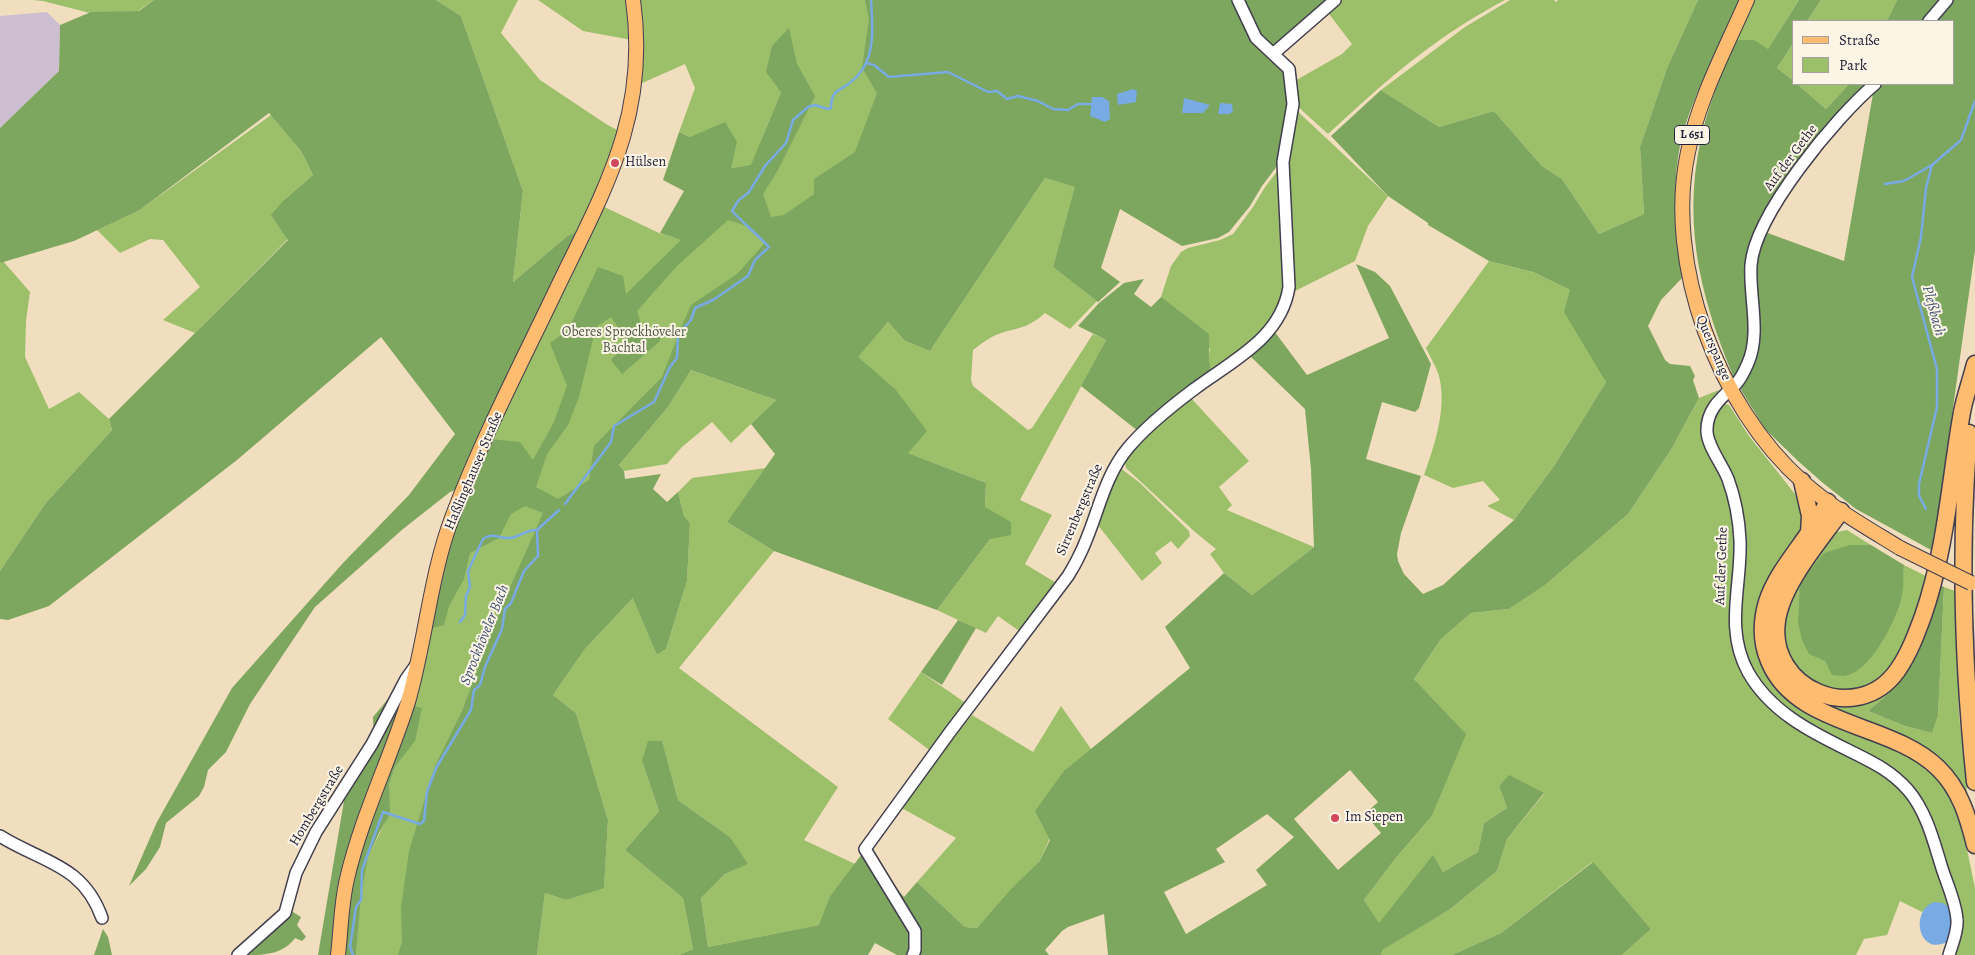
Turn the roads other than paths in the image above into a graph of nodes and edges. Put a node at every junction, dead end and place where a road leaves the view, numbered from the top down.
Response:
1 (633, 0) edge
2 (1238, 0) edge
3 (1335, 0) edge
4 (1747, 0) edge
5 (1947, 0) edge
6 (1931, 20) edge
7 (1273, 54) junction
8 (1874, 85) edge
9 (1975, 364) edge
10 (1975, 374) edge
11 (1730, 388) junction
12 (1802, 481) junction
13 (1835, 507) junction
14 (1809, 533) junction
15 (1975, 585) edge
16 (417, 664) junction
17 (1975, 782) edge
18 (0, 836) edge
19 (1975, 845) edge
20 (102, 918) dead end
21 (238, 955) edge
22 (338, 955) edge
23 (913, 955) edge
24 (1949, 955) edge

1 - 16 main road, Haßlinghauser Straße
2 - 7 street, Sirrenbergstraße
3 - 7 street
4 - 11 main road, Querspange / L 651
5 - 6 street
7 - 23 street, Sirrenbergstraße
8 - 11 street, Auf der Gethe
9 - 13 highway
10 - 17 highway
11 - 12 main road, Querspange / L 651
11 - 24 street, Auf der Gethe
12 - 13 main road, Querspange / L 651
12 - 14 highway
13 - 14 highway
13 - 15 main road, Querspange, bridge
14 - 19 highway
16 - 21 street, Hombergstraße
16 - 22 main road, Haßlinghauser Straße
18 - 20 street

